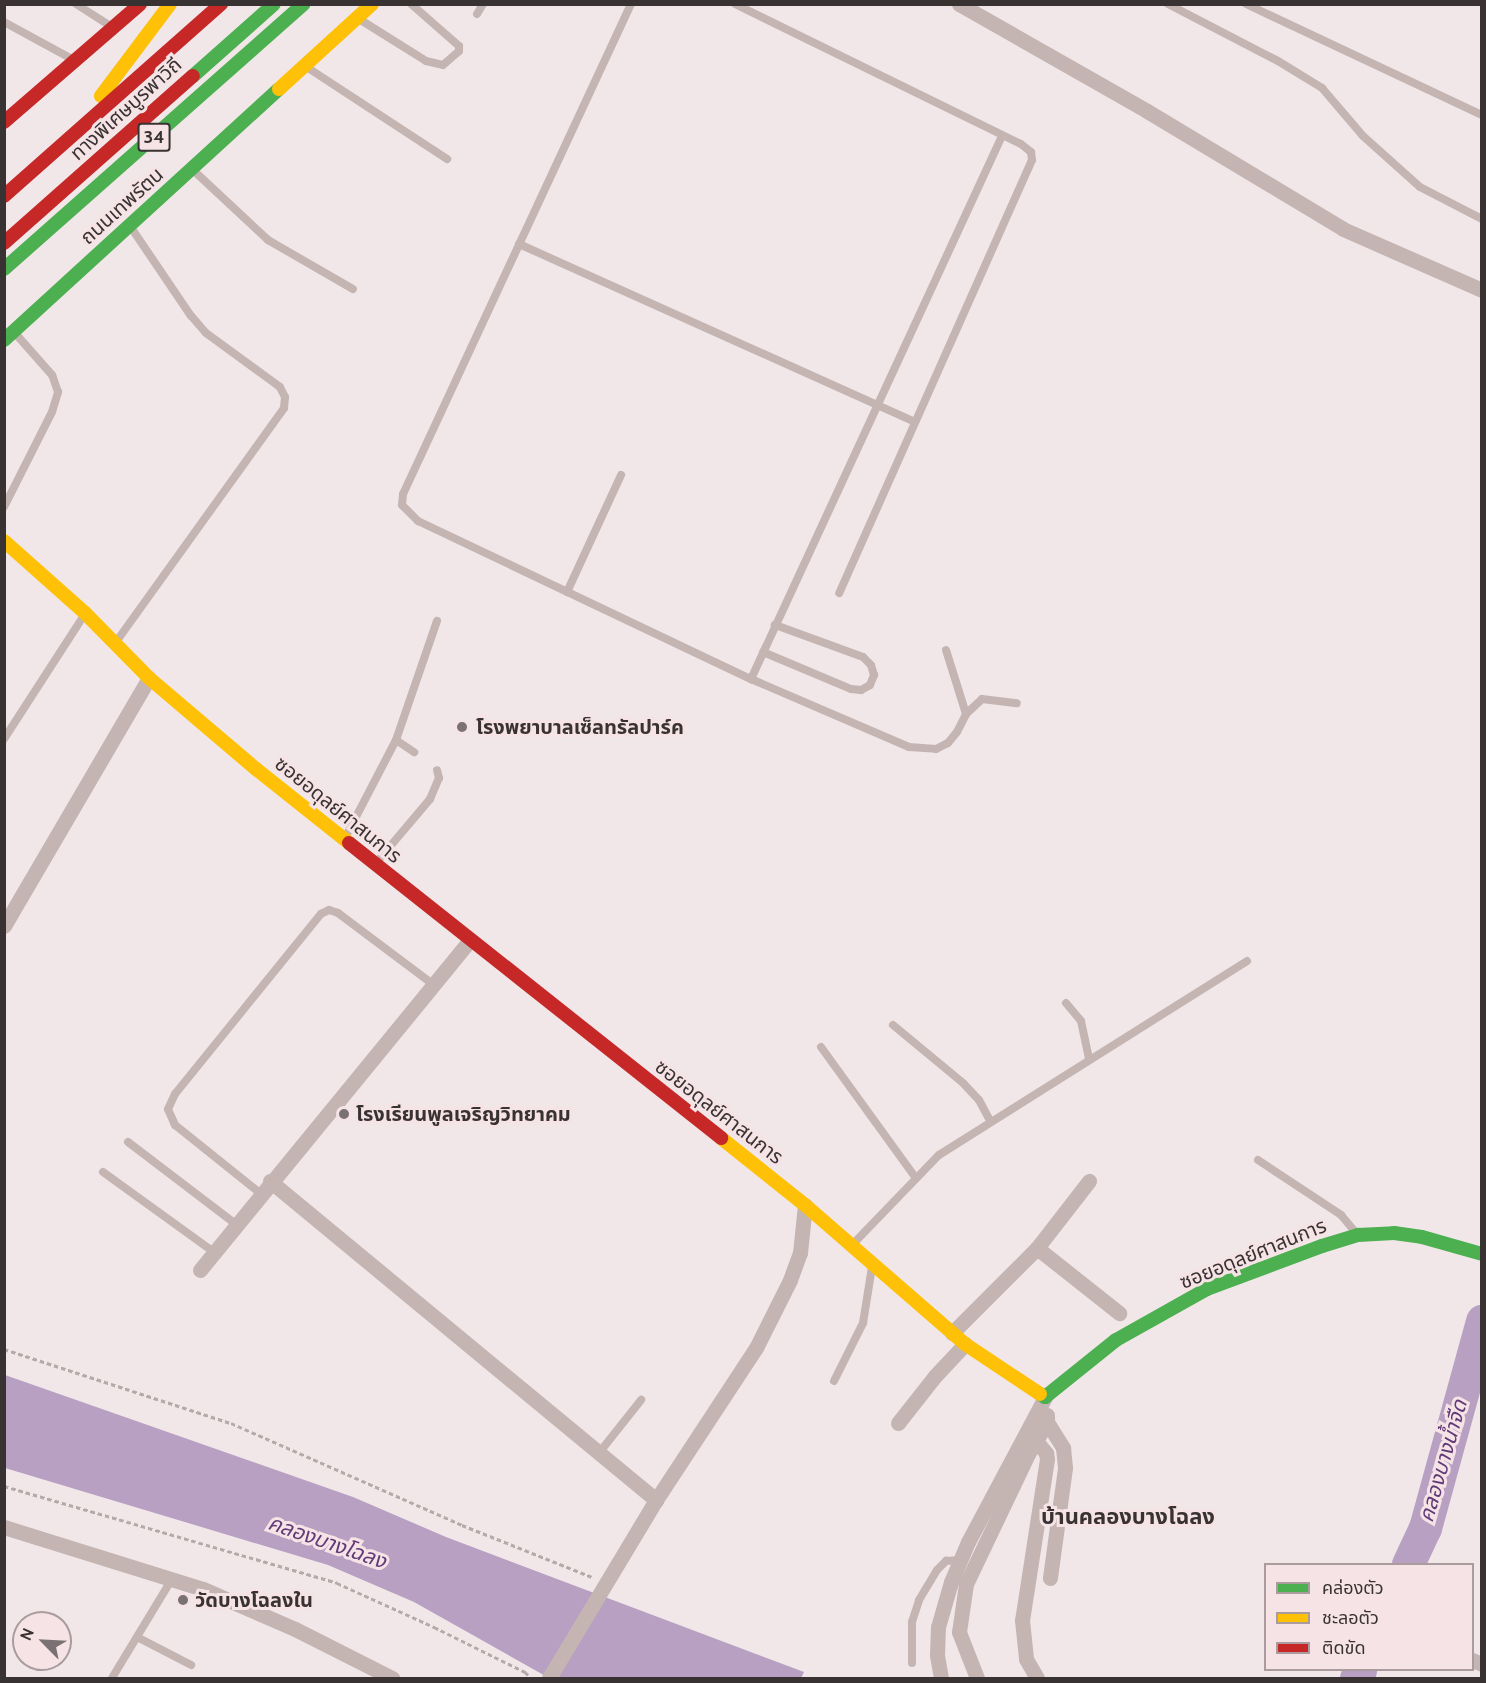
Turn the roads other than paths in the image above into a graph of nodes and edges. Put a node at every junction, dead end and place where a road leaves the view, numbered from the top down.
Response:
1 (76, 4) edge
2 (140, 4) edge
3 (170, 4) edge
4 (207, 4) edge
5 (221, 4) edge
6 (274, 4) edge
7 (304, 4) edge
8 (321, 4) edge
9 (372, 4) edge
10 (411, 4) edge
11 (483, 4) edge
12 (631, 4) edge
13 (735, 4) edge
14 (959, 4) edge
15 (1168, 4) edge
16 (1246, 4) edge
17 (477, 14) dead end
18 (357, 18) junction
19 (4, 22) edge
20 (114, 28) junction
21 (260, 44) junction
22 (77, 61) junction
23 (305, 66) junction
24 (93, 106) junction
25 (1482, 115) edge
26 (4, 122) edge
27 (1002, 136) junction
28 (447, 159) dead end
29 (192, 169) junction
30 (4, 184) edge
31 (4, 196) edge
32 (1482, 219) edge
33 (130, 226) junction
34 (4, 243) edge
35 (519, 244) junction
36 (4, 269) edge
37 (353, 289) dead end
38 (1482, 290) edge
39 (9, 336) edge
40 (877, 405) junction
41 (915, 422) junction
42 (621, 476) dead end
43 (4, 507) edge
44 (4, 541) edge
45 (567, 592) junction
46 (839, 593) dead end
47 (85, 613) junction
48 (436, 621) dead end
49 (775, 625) junction
50 (115, 644) junction
51 (946, 650) dead end
52 (763, 652) junction
53 (149, 678) junction
54 (750, 679) junction
55 (1017, 703) dead end
56 (966, 714) junction
57 (4, 739) edge
58 (396, 740) junction
59 (414, 752) dead end
60 (437, 770) dead end
61 (345, 840) junction
62 (375, 864) junction
63 (4, 926) edge
64 (470, 940) junction
65 (1247, 961) dead end
66 (434, 986) junction
67 (1066, 1003) dead end
68 (893, 1025) dead end
69 (821, 1047) dead end
70 (1089, 1059) junction
71 (990, 1121) junction
72 (128, 1142) dead end
73 (1258, 1160) dead end
74 (103, 1172) dead end
75 (916, 1178) junction
76 (1089, 1181) dead end
77 (265, 1187) junction
78 (806, 1205) junction
79 (237, 1225) junction
80 (1358, 1235) junction
81 (851, 1246) junction
82 (1037, 1248) junction
83 (214, 1252) junction
84 (1482, 1254) edge
85 (873, 1265) junction
86 (200, 1270) dead end
87 (1119, 1312) dead end
88 (952, 1333) junction
89 (965, 1344) junction
90 (834, 1381) dead end
91 (1045, 1397) junction
92 (641, 1400) dead end
93 (1047, 1422) junction
94 (898, 1423) dead end
95 (1036, 1441) junction
96 (599, 1453) junction
97 (656, 1500) junction
98 (4, 1527) edge
99 (960, 1560) junction
100 (1050, 1578) dead end
101 (172, 1579) junction
102 (137, 1637) junction
103 (912, 1663) dead end
104 (191, 1665) dead end
105 (112, 1678) edge
106 (392, 1678) edge
107 (549, 1678) edge
108 (940, 1678) edge
109 (977, 1678) edge
110 (1036, 1678) edge

1 - 20 lane
2 - 20 main road
3 - 24 main road
4 - 24 main road
5 - 31 main road, ทางพิเศษบูรพาวิถี
6 - 34 main road, ทางพิเศษบูรพาวิถี
7 - 21 main road, ถนนเทพรัตน / 34
8 - 21 main road
9 - 18 main road, ถนนเทพรัตน / 34
10 - 18 lane
11 - 17 lane
12 - 35 lane
13 - 27 lane
14 - 38 street
15 - 32 lane
16 - 25 lane
18 - 23 main road, ถนนเทพรัตน / 34
19 - 22 lane
20 - 22 main road
21 - 36 main road, ถนนเทพรัตน / 34
22 - 26 main road
23 - 28 lane
23 - 29 main road, ถนนเทพรัตน / 34
24 - 30 main road
27 - 40 lane
27 - 41 lane
29 - 33 main road, ถนนเทพรัตน / 34
29 - 37 lane
33 - 39 main road, ถนนเทพรัตน / 34
33 - 50 lane
35 - 40 lane
35 - 45 lane
39 - 43 lane
40 - 41 lane
40 - 49 lane
41 - 46 lane
42 - 45 lane
44 - 47 main road, ซอยอดุลย์ศาสนการ
45 - 54 lane
47 - 50 main road, ซอยอดุลย์ศาสนการ
47 - 57 lane
48 - 58 lane
49 - 52 lane
49 - 52 lane
50 - 53 main road, ซอยอดุลย์ศาสนการ
51 - 56 lane
52 - 54 lane
53 - 61 main road, ซอยอดุลย์ศาสนการ
53 - 63 street
54 - 56 lane
55 - 56 lane
58 - 59 lane
58 - 61 lane
60 - 62 lane
61 - 62 main road, ซอยอดุลย์ศาสนการ
62 - 64 main road, ซอยอดุลย์ศาสนการ
64 - 66 street
64 - 78 main road, ซอยอดุลย์ศาสนการ
65 - 70 lane
66 - 77 street
66 - 77 lane
67 - 70 lane
68 - 71 lane
69 - 75 lane
70 - 71 lane
71 - 75 lane
72 - 79 lane
73 - 80 lane
74 - 83 lane
75 - 81 lane
76 - 82 street
77 - 79 street
77 - 96 street
78 - 81 main road, ซอยอดุลย์ศาสนการ
78 - 97 street
79 - 83 street
80 - 84 main road, ซอยอดุลย์ศาสนการ
80 - 91 main road, ซอยอดุลย์ศาสนการ
81 - 85 main road, ซอยอดุลย์ศาสนการ
82 - 87 street
82 - 88 street
83 - 86 street
85 - 88 main road, ซอยอดุลย์ศาสนการ
85 - 90 lane
88 - 89 main road, ซอยอดุลย์ศาสนการ
89 - 91 main road, ซอยอดุลย์ศาสนการ
89 - 94 street
91 - 93 street
91 - 99 street
92 - 96 lane
93 - 95 street
93 - 100 street
95 - 109 street
95 - 110 street
96 - 97 street
97 - 107 street
98 - 101 street
99 - 103 lane
99 - 108 street
101 - 102 lane
101 - 106 street
102 - 104 lane
102 - 105 lane

